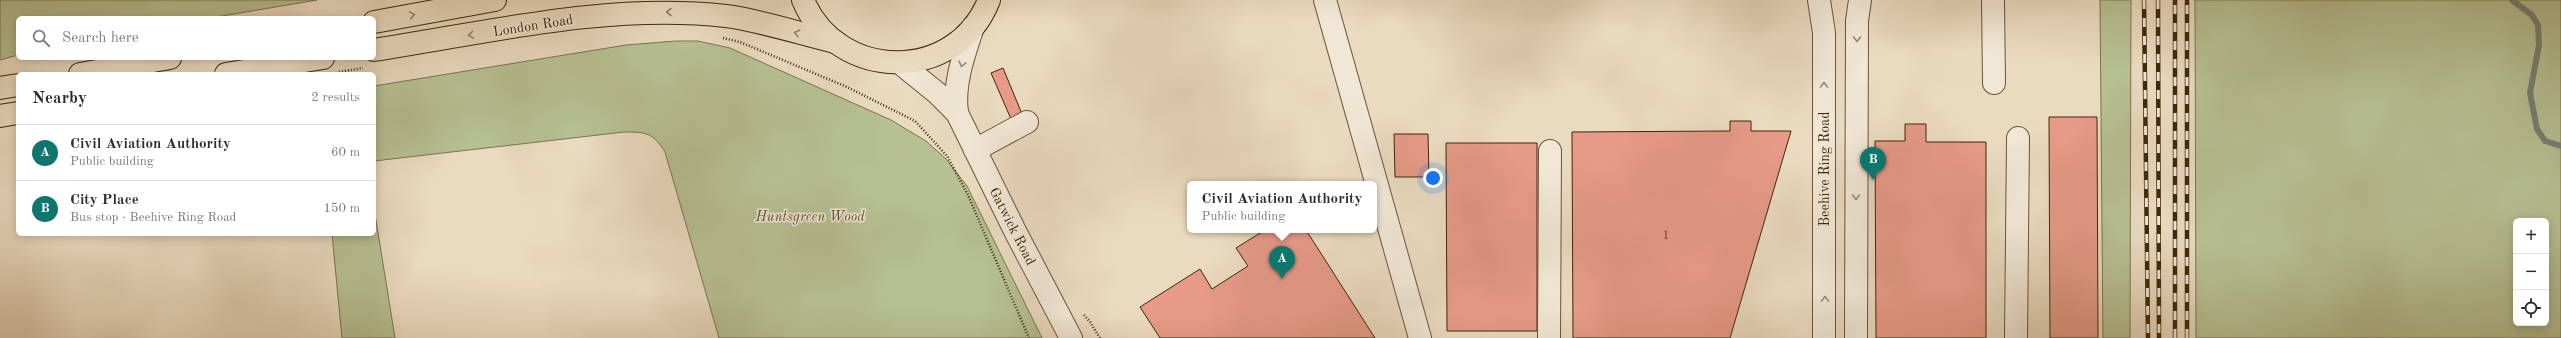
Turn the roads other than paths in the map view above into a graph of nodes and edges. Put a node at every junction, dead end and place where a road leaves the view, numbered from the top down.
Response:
1 (495, 0) edge
2 (803, 0) edge
3 (989, 0) edge
4 (1325, 0) edge
5 (1819, 0) edge
6 (1860, 0) edge
7 (1993, 0) edge
8 (376, 22) edge
9 (973, 27) junction
10 (835, 42) junction
11 (376, 58) edge
12 (159, 60) edge
13 (900, 63) junction
14 (328, 65) edge
15 (91, 72) edge
16 (249, 72) edge
17 (1994, 83) dead end
18 (16, 85) edge
19 (0, 88) edge
20 (16, 113) edge
21 (957, 113) junction
22 (0, 116) edge
23 (1027, 122) dead end
24 (2018, 138) dead end
25 (975, 150) junction
26 (1550, 152) dead end
27 (1376, 181) edge
28 (1377, 185) edge
29 (1071, 338) edge
30 (1420, 338) edge
31 (1549, 338) edge
32 (1824, 338) edge
33 (1856, 338) edge
34 (2016, 338) edge

8 -> 1 main road
2 - 10 main road
3 - 9 main road
4 - 27 street
32 -> 5 street, Beehive Ring Road
6 -> 33 street
7 - 17 street
9 - 13 main road
9 -> 21 street, Gatwick Road
10 -> 11 main road, London Road
10 - 13 main road
12 - 15 main road
13 - 21 street, Gatwick Road
14 - 16 main road
18 - 19 main road
20 - 22 main road
21 - 25 street, Gatwick Road
23 - 25 street
24 - 34 street
25 - 29 street, Gatwick Road
26 - 31 street
28 - 30 street

